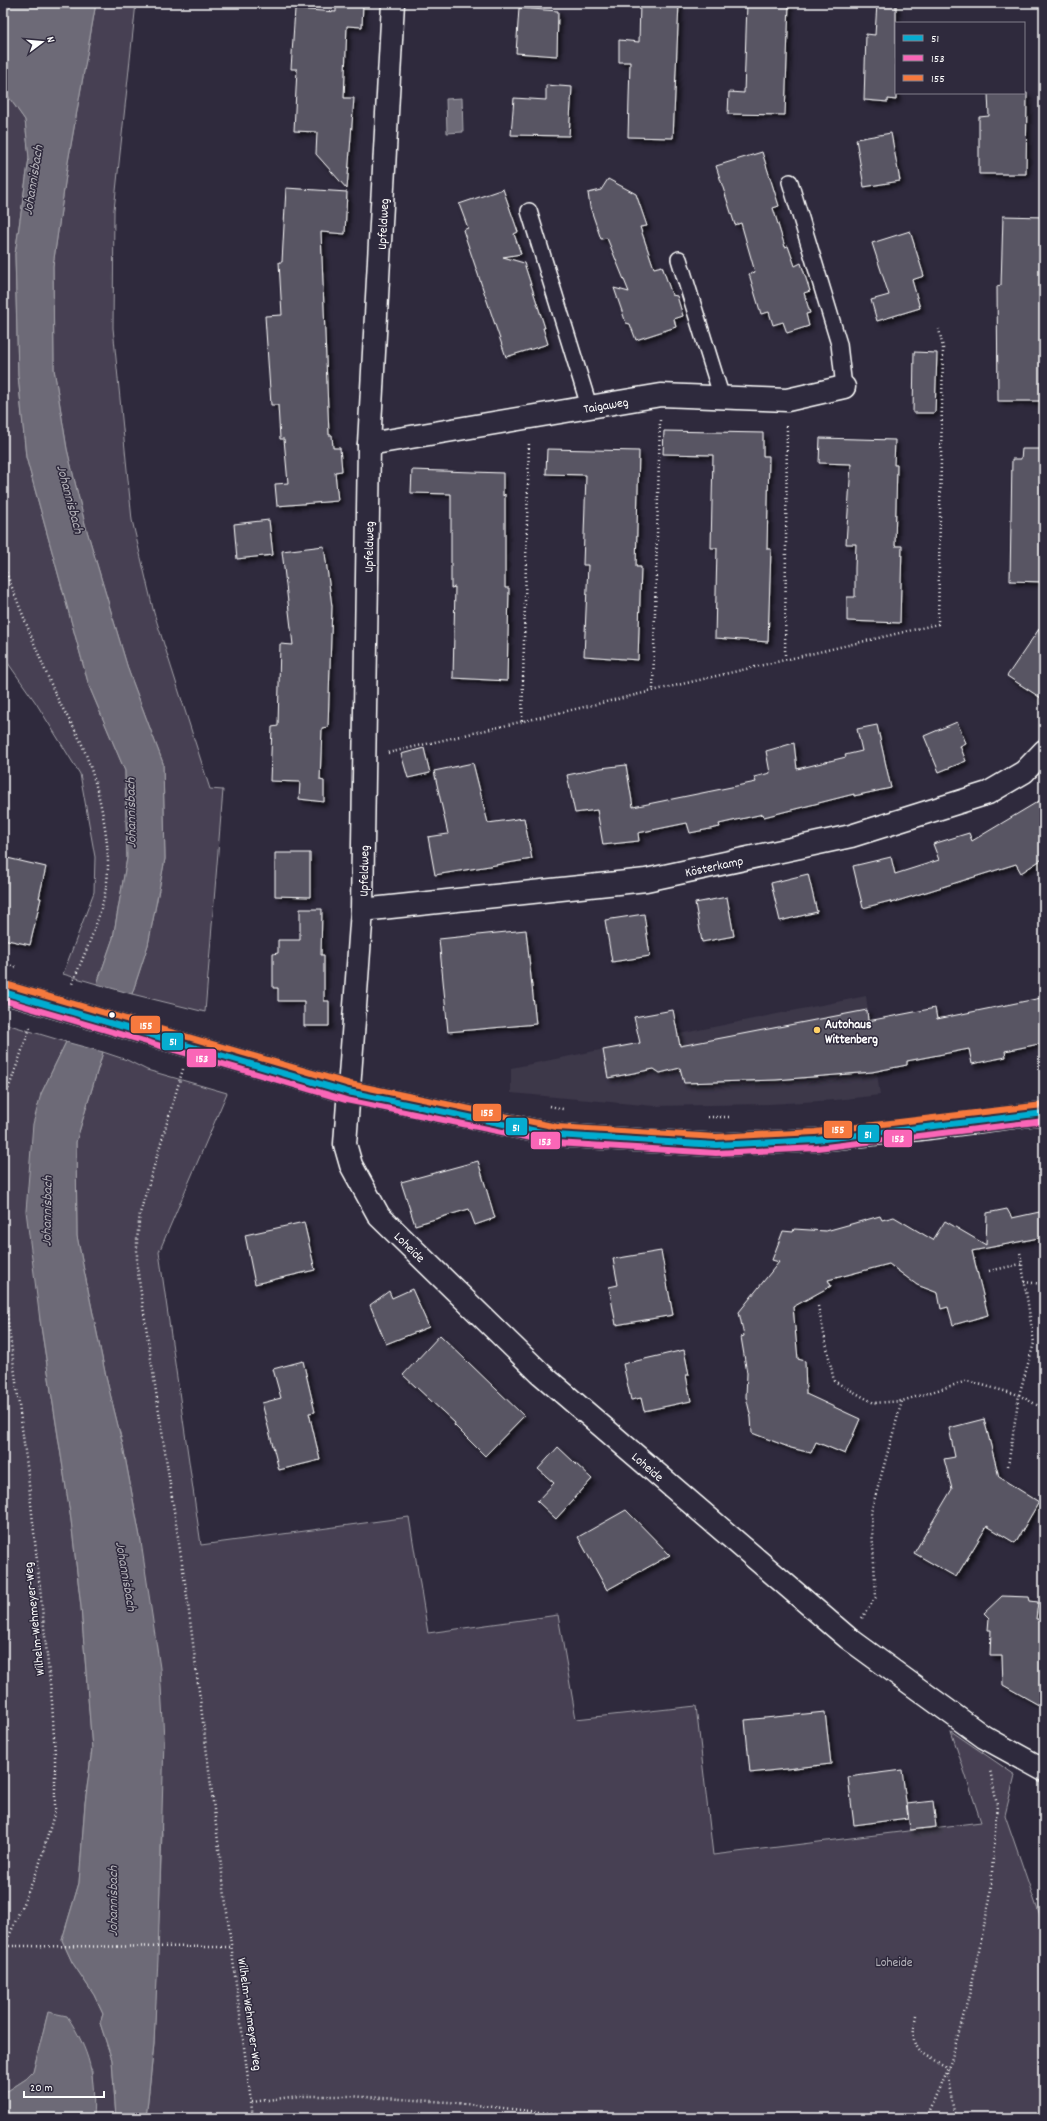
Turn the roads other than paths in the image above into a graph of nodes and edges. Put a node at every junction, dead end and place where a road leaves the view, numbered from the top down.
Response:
1 (393, 3) edge
2 (790, 182) dead end
3 (529, 211) dead end
4 (679, 259) dead end
5 (844, 387) joint
6 (722, 398) junction
7 (589, 406) junction
8 (369, 444) junction
9 (1044, 751) edge
10 (362, 910) junction
11 (3, 992) edge
12 (348, 1092) junction
13 (1044, 1113) edge
14 (1044, 1770) edge

1 - 8 street, Upfeldweg
2 - 5 lane
3 - 7 lane
4 - 6 lane
5 - 6 street, Taigaweg
6 - 7 street, Taigaweg
7 - 8 street, Taigaweg
8 - 10 street, Upfeldweg
9 - 10 street, Kösterkamp
10 - 12 street, Upfeldweg
11 - 12 street
12 - 13 street
12 - 14 street, Loheide

